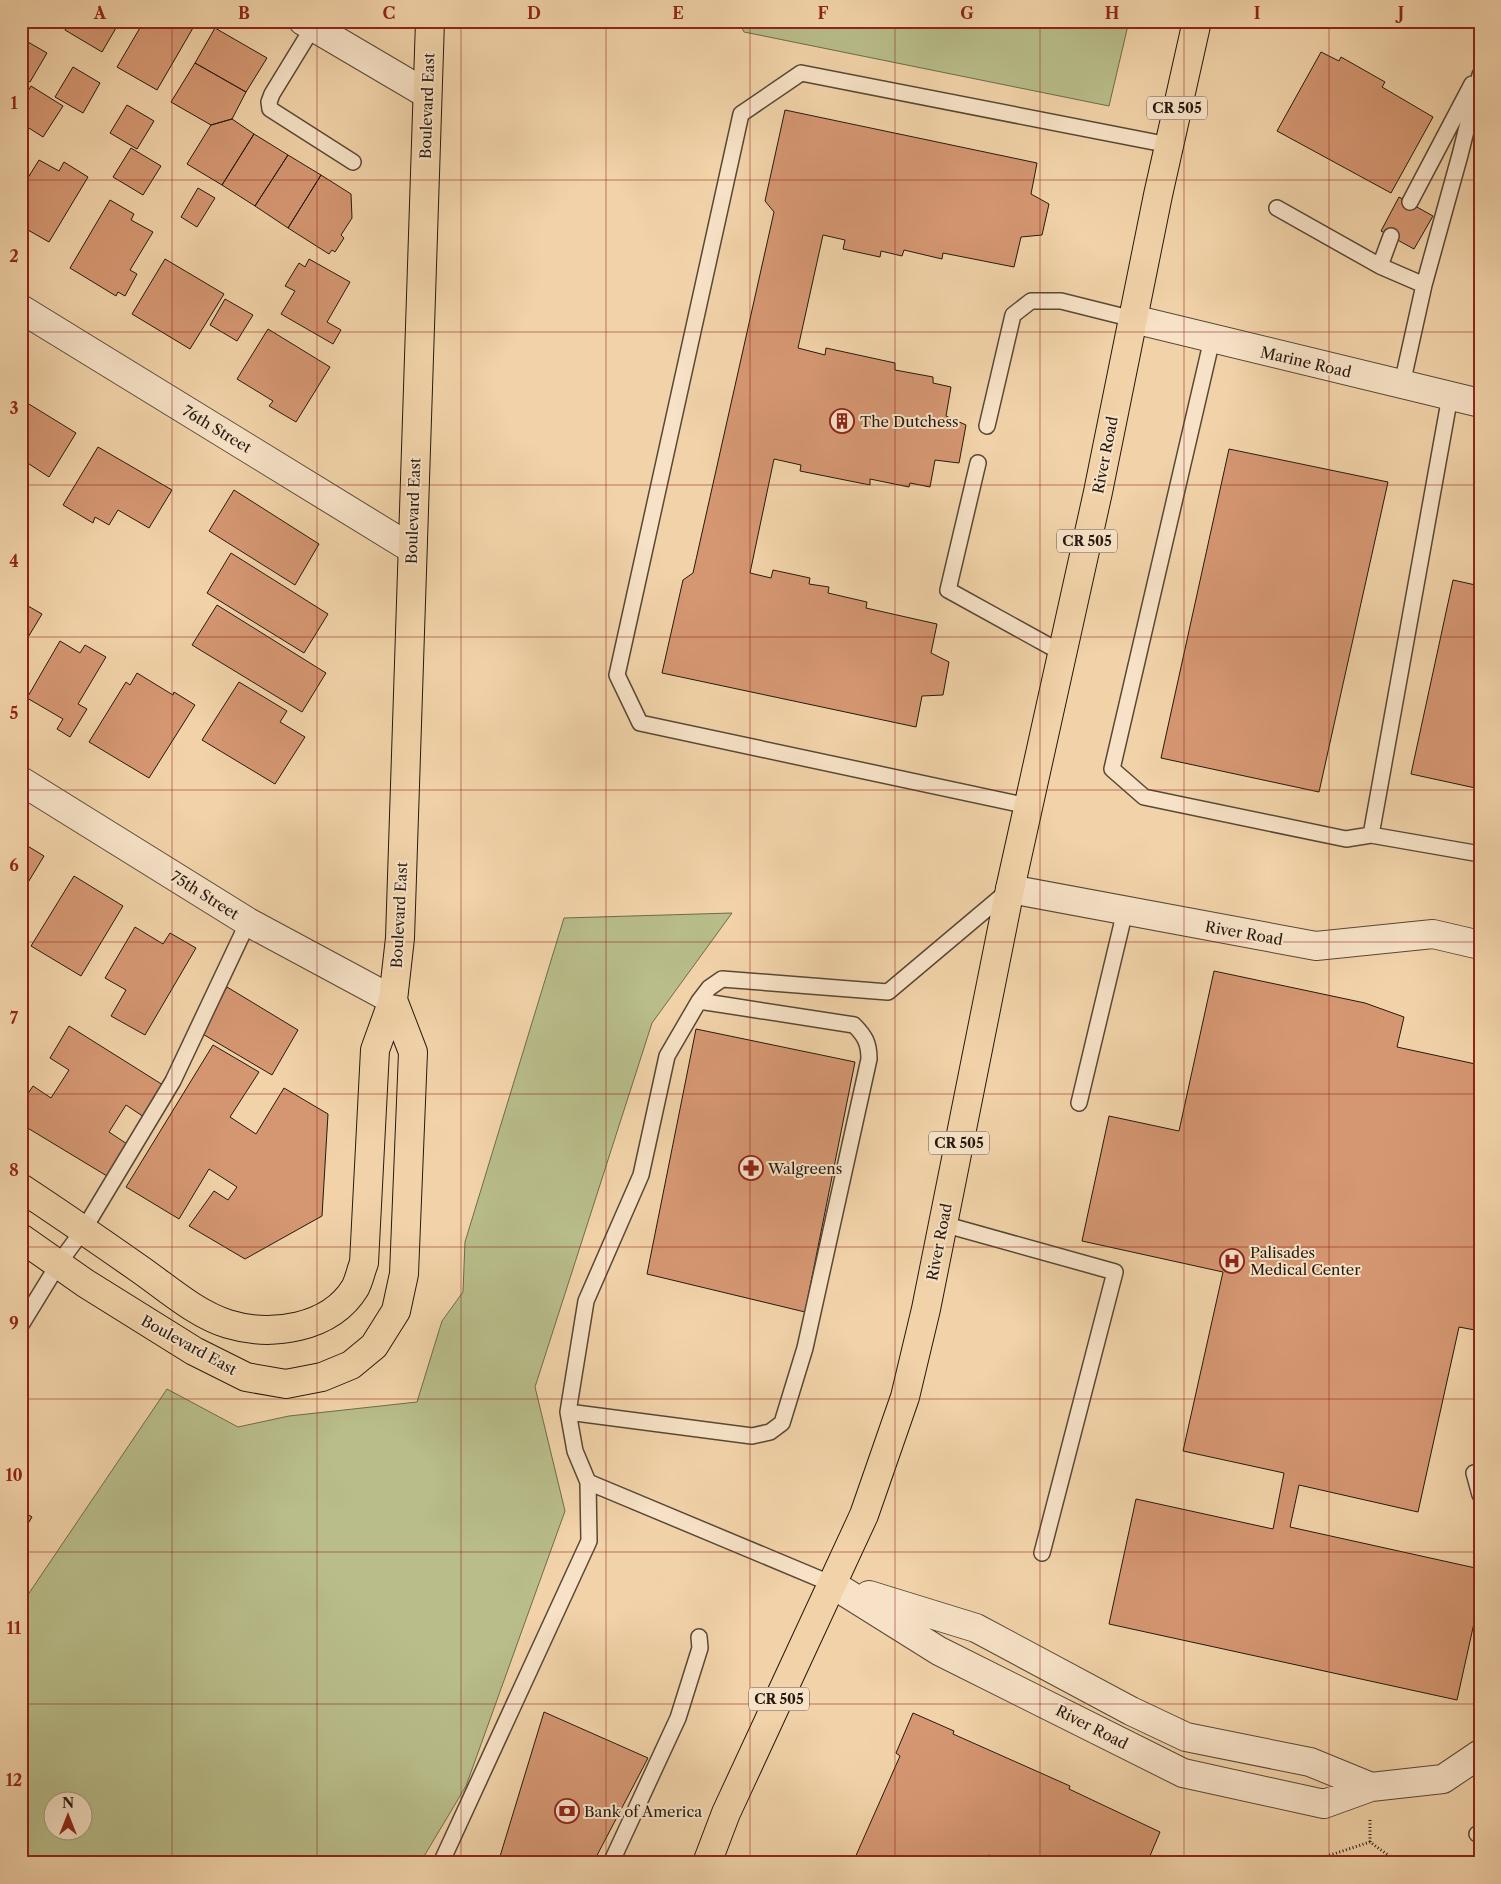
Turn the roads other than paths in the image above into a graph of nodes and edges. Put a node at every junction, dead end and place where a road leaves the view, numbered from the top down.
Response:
1 (1197, 21) edge
2 (308, 24) edge
3 (430, 32) edge
4 (1480, 69) edge
5 (1480, 75) edge
6 (427, 94) junction
7 (1169, 145) junction
8 (353, 162) dead end
9 (1410, 202) dead end
10 (1277, 208) dead end
11 (1391, 236) dead end
12 (1380, 266) junction
13 (1424, 285) junction
14 (21, 309) edge
15 (1133, 319) junction
16 (1212, 339) junction
17 (1402, 384) junction
18 (1450, 396) junction
19 (1480, 403) edge
20 (987, 426) dead end
21 (978, 463) dead end
22 (412, 549) junction
23 (1062, 653) junction
24 (21, 781) edge
25 (1028, 806) junction
26 (1371, 835) junction
27 (1480, 854) edge
28 (1010, 889) junction
29 (1125, 911) junction
30 (248, 922) junction
31 (1480, 945) edge
32 (393, 1000) junction
33 (699, 1001) junction
34 (1079, 1103) dead end
35 (21, 1188) edge
36 (943, 1224) junction
37 (84, 1229) junction
38 (21, 1238) edge
39 (59, 1263) junction
40 (21, 1325) edge
41 (568, 1412) junction
42 (1474, 1473) dead end
43 (588, 1482) junction
44 (1480, 1495) edge
45 (1042, 1553) dead end
46 (832, 1584) junction
47 (699, 1637) dead end
48 (1480, 1754) edge
49 (1371, 1787) junction
50 (440, 1863) edge
51 (611, 1863) edge
52 (706, 1863) edge

1 - 7 main road, River Road / CR 505
2 - 6 street
2 - 8 lane
3 - 6 main road, Boulevard East
4 - 9 lane
5 - 13 lane
6 - 22 main road, Boulevard East
7 - 15 main road, River Road / CR 505
7 - 25 lane
10 - 12 lane
11 - 12 lane
12 - 13 lane
13 - 17 lane
14 - 22 street, 76th Street
15 - 16 street, Marine Road
15 - 20 lane
15 - 23 main road, River Road / CR 505
16 - 17 street, Marine Road
16 - 26 lane
17 - 18 street, Marine Road
18 - 19 street, Marine Road
18 - 26 lane
21 - 23 lane
22 - 32 main road, Boulevard East
23 - 25 main road, River Road / CR 505
24 - 30 street, 75th Street
25 - 28 main road, River Road / CR 505
26 - 27 lane
28 - 29 street, River Road
28 - 33 lane
28 - 36 main road, River Road / CR 505
29 - 31 street, River Road
29 - 34 lane
30 - 32 street, 75th Street
30 - 37 lane
32 - 37 main road, Boulevard East
32 - 39 main road, Boulevard East
33 - 41 lane
33 - 41 lane
35 - 37 main road, Boulevard East
36 - 45 lane
36 - 46 main road, River Road / CR 505
37 - 39 lane
38 - 39 main road, Boulevard East
39 - 40 lane
41 - 43 lane
42 - 44 lane
43 - 46 lane
43 - 50 lane
46 - 49 street, River Road
46 - 49 street, River Road
46 - 52 main road, River Road / CR 505
47 - 51 lane
48 - 49 street, River Road

